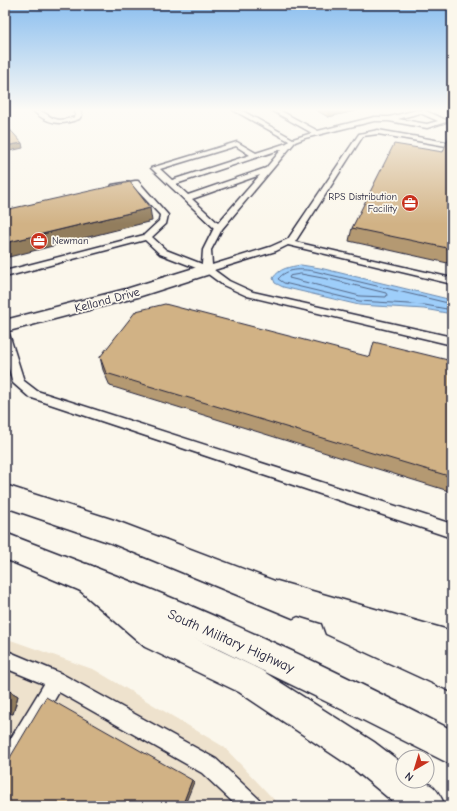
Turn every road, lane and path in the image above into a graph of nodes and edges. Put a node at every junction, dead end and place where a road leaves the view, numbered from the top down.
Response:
1 (224, 148) edge
2 (243, 148) edge
3 (279, 148) edge
4 (288, 148) edge
5 (353, 148) edge
6 (256, 156) junction
7 (268, 170) junction
8 (170, 183) junction
9 (104, 190) edge
10 (186, 198) junction
11 (218, 228) junction
12 (147, 237) junction
13 (288, 243) junction
14 (207, 269) junction
15 (5, 274) edge
16 (452, 281) edge
17 (5, 326) edge
18 (5, 337) edge
19 (452, 341) edge
20 (5, 496) edge
21 (452, 530) edge
22 (5, 546) edge
23 (87, 578) junction
24 (278, 596) junction
25 (452, 647) edge
26 (5, 659) edge
27 (452, 676) edge
28 (56, 680) junction
29 (452, 748) edge
30 (5, 766) edge
31 (252, 806) edge
32 (427, 806) edge

1 - 8 lane
2 - 6 lane
3 - 6 lane
4 - 7 lane
5 - 13 lane
6 - 8 lane
7 - 10 lane
7 - 11 lane
8 - 10 lane
9 - 12 lane
10 - 11 lane
11 - 14 lane
12 - 14 lane
12 - 15 lane
13 - 14 lane
13 - 16 lane
14 - 17 main road, Kelland Drive
14 - 19 lane
18 - 21 lane
20 - 24 main road
22 - 23 main road, South Military Highway
23 - 29 main road, South Military Highway
23 - 32 main road
24 - 25 main road
24 - 27 main road
26 - 28 lane
28 - 30 lane
28 - 31 lane

